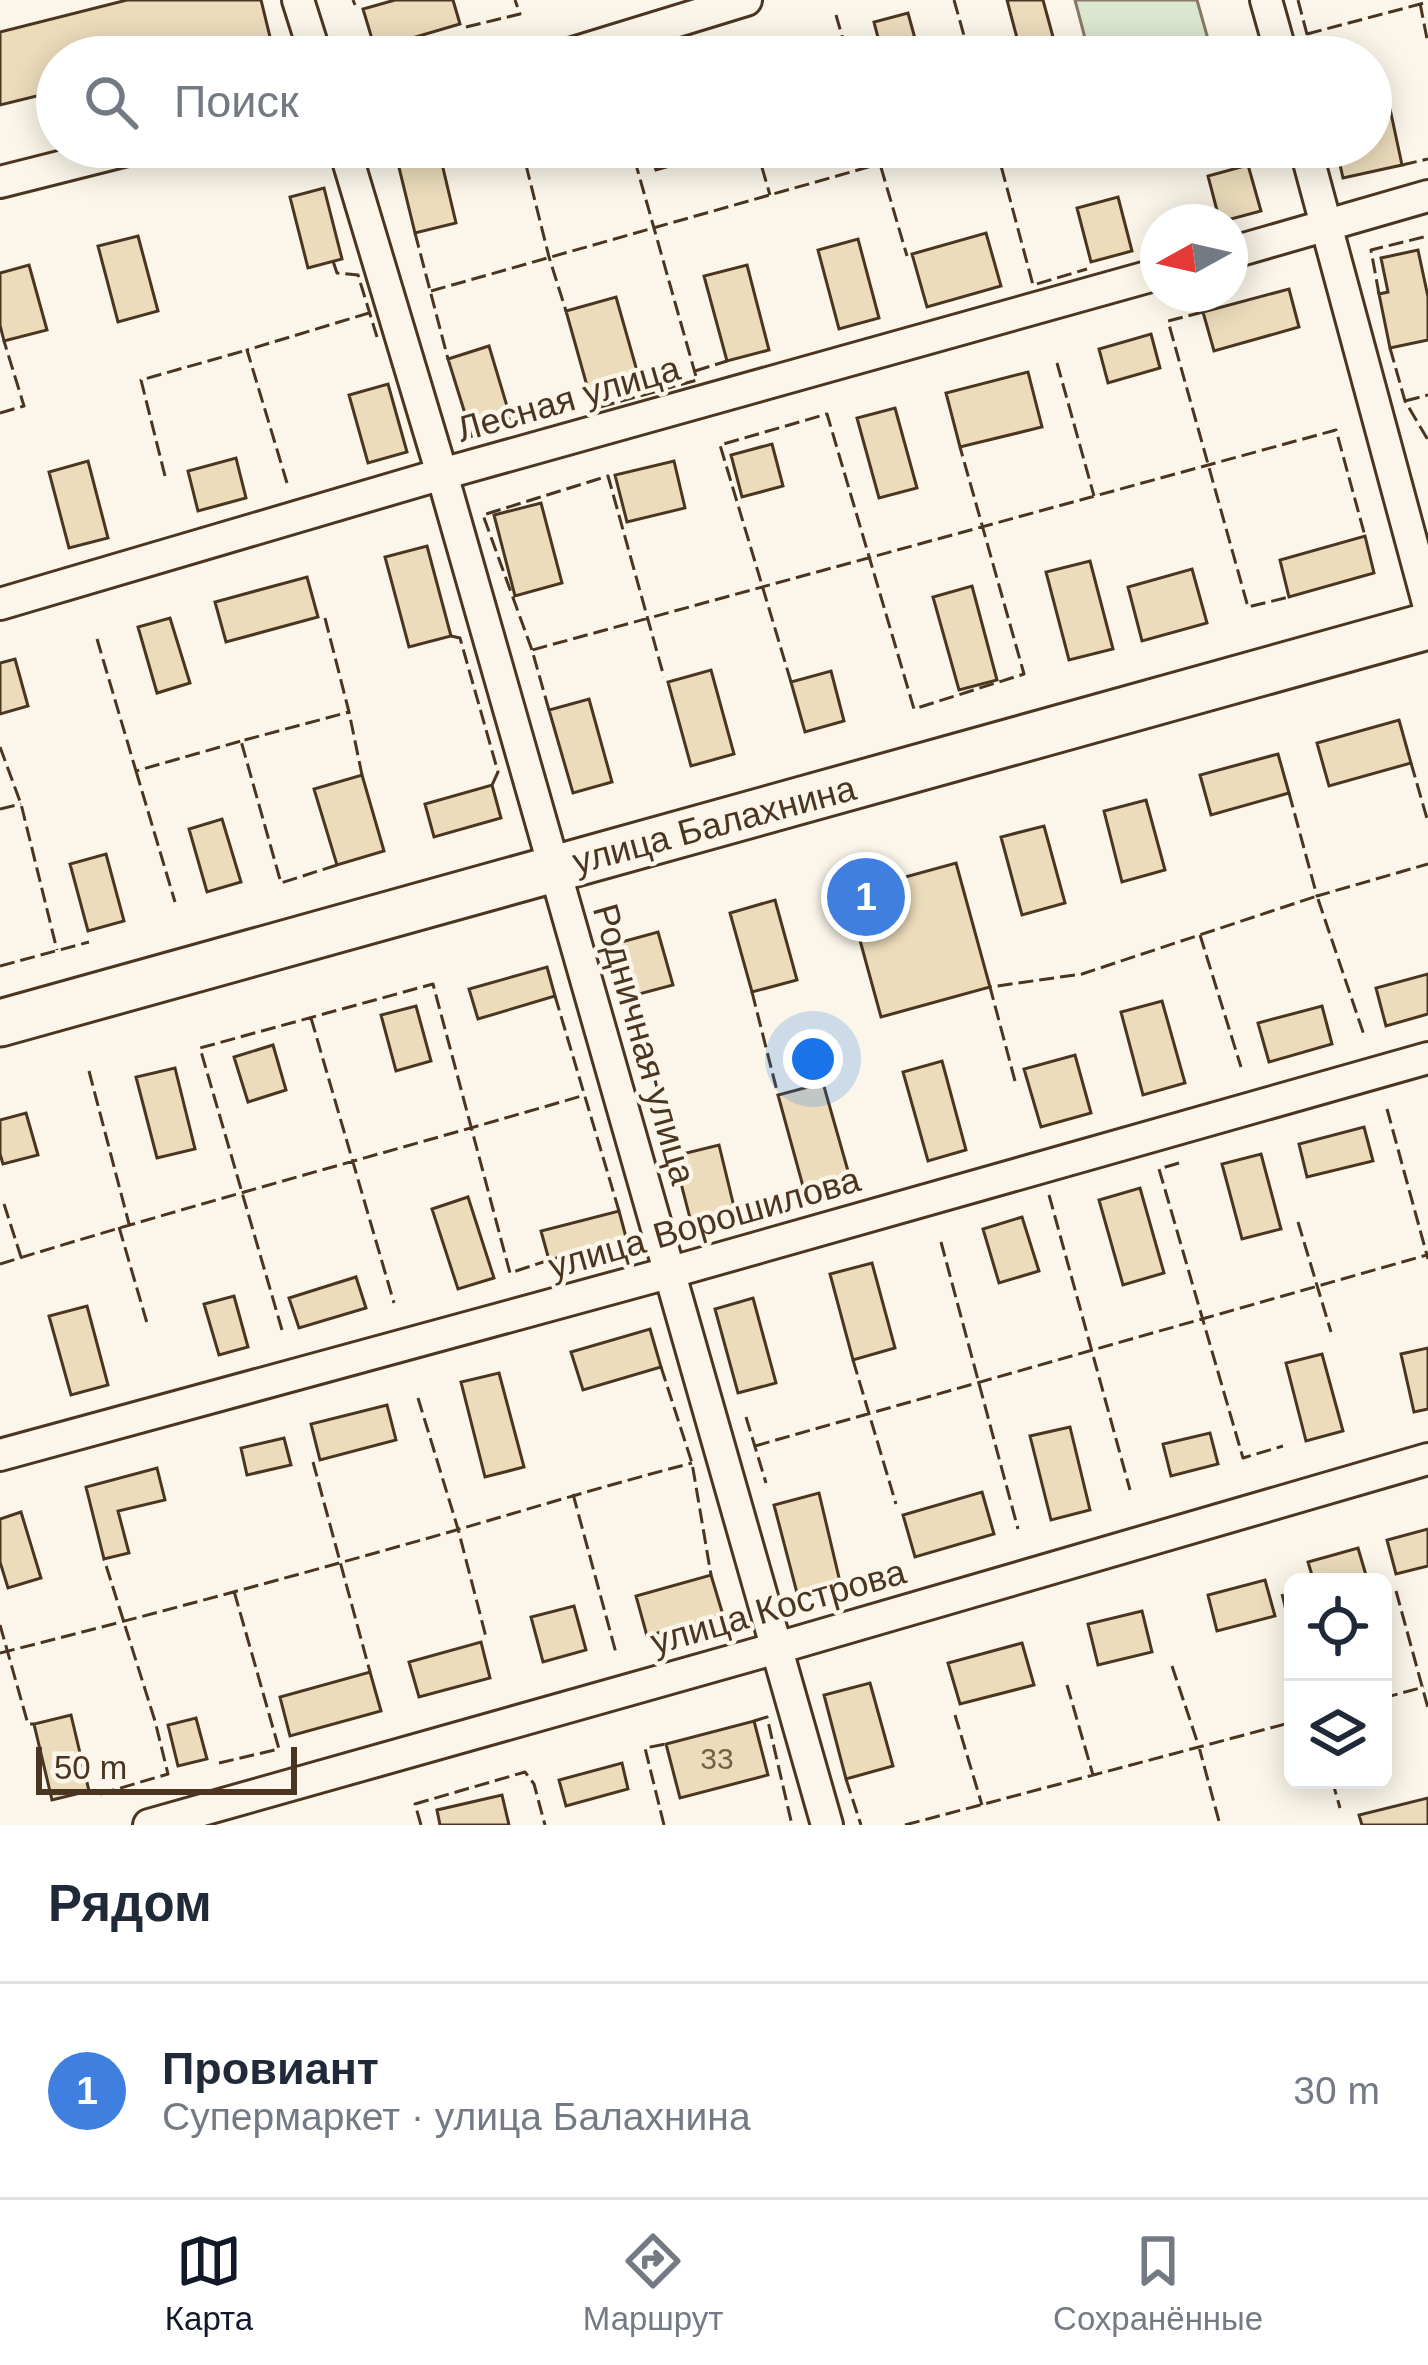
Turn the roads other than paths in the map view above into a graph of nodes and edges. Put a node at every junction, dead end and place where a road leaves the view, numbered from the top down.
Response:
1 (298, 0) edge
2 (746, 0) edge
3 (1267, 0) edge
4 (309, 36) edge
5 (629, 36) edge
6 (1276, 36) edge
7 (56, 168) edge
8 (350, 168) edge
9 (1312, 168) edge
10 (0, 182) edge
11 (1428, 196) edge
12 (1327, 226) junction
13 (1248, 249) edge
14 (1140, 279) edge
15 (442, 474) junction
16 (1428, 603) edge
17 (0, 604) edge
18 (1428, 626) edge
19 (555, 868) junction
20 (0, 1023) edge
21 (1428, 1058) edge
22 (668, 1273) junction
23 (0, 1455) edge
24 (1428, 1459) edge
25 (776, 1648) junction
26 (149, 1825) edge
27 (827, 1825) edge

1 - 4 street
2 - 5 street
3 - 6 street
7 - 10 street
8 - 15 street, Родничная улица
9 - 12 street
11 - 12 street
12 - 13 street
12 - 16 street
14 - 15 street, Лесная улица
15 - 17 street, Лесная улица
15 - 19 street, Родничная улица
18 - 19 street, улица Балахнина
19 - 20 street, улица Балахнина
19 - 22 street, Родничная улица
21 - 22 street, улица Ворошилова
22 - 23 street, улица Ворошилова
22 - 25 street, Родничная улица
24 - 25 street, улица Кострова
25 - 26 street, улица Кострова
25 - 27 street, Родничная улица

